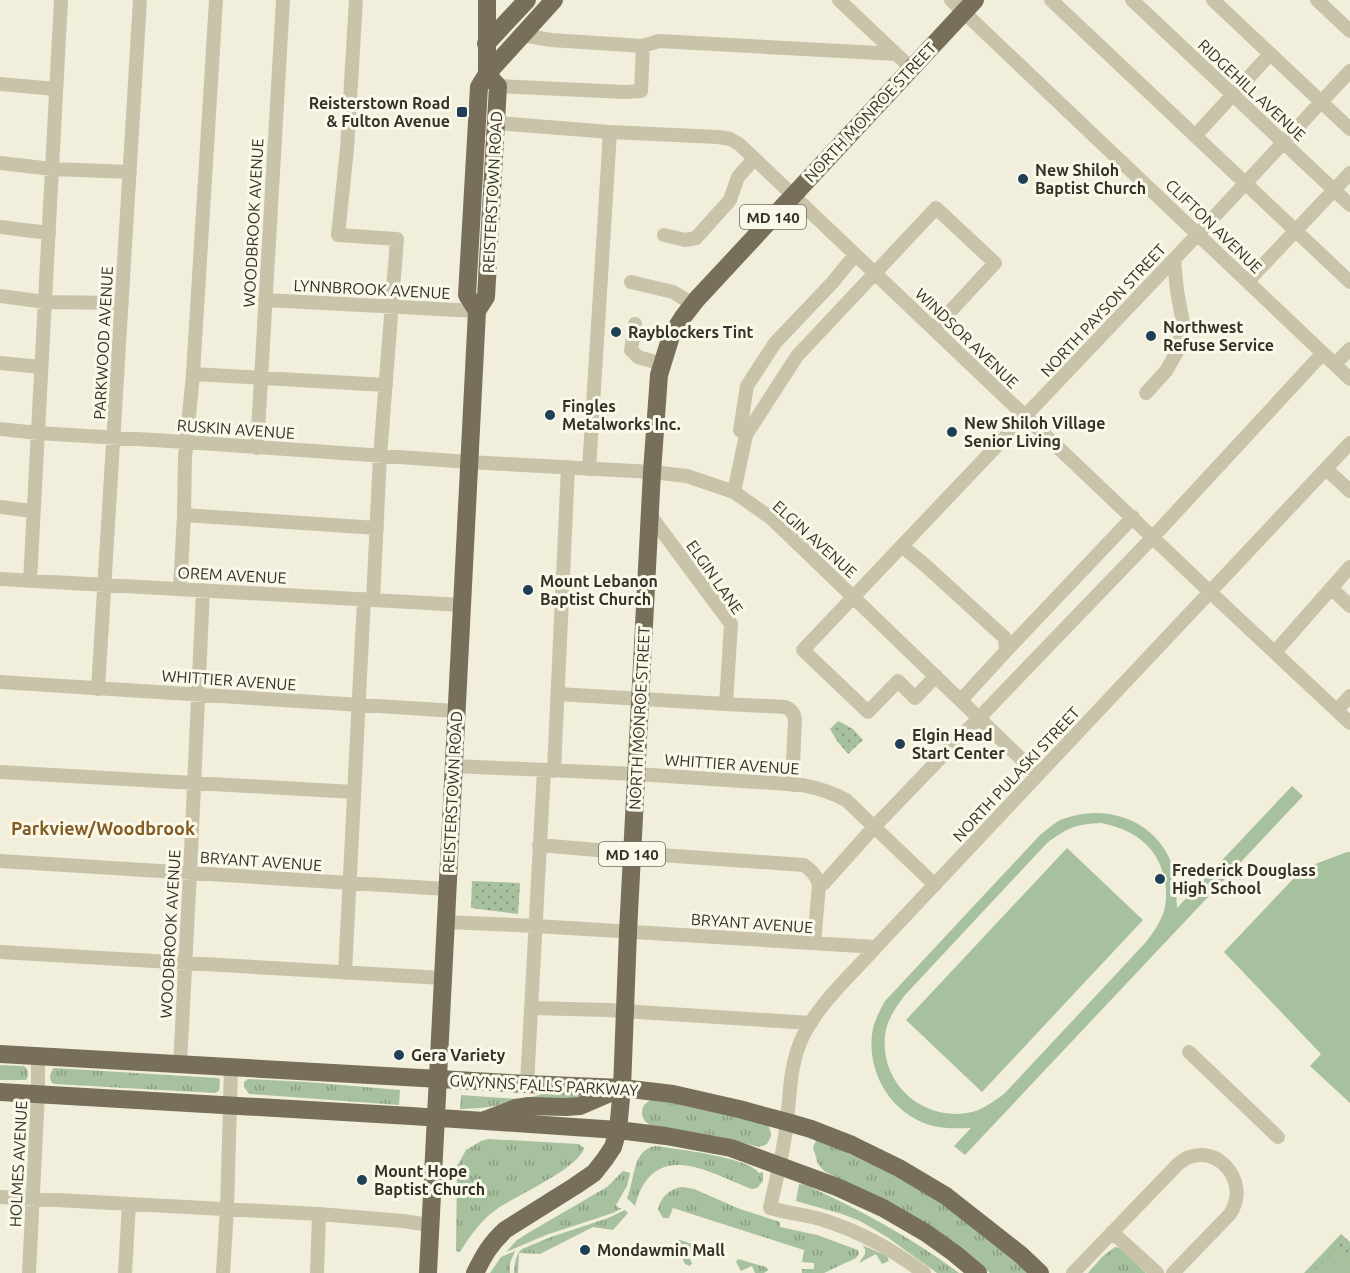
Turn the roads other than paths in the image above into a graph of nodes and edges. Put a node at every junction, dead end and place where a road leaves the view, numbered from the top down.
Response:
1 (61, 0) edge
2 (140, 0) edge
3 (216, 0) edge
4 (283, 0) edge
5 (356, 0) edge
6 (487, 0) edge
7 (527, 0) edge
8 (554, 0) edge
9 (839, 0) edge
10 (1051, 0) edge
11 (1072, 0) edge
12 (1132, 0) edge
13 (1213, 0) edge
14 (1319, 1) edge
15 (963, 4) edge
16 (1062, 11) junction
17 (1350, 31) edge
18 (522, 35) junction
19 (486, 44) junction
20 (643, 46) junction
21 (897, 54) junction
22 (1270, 54) junction
23 (911, 68) junction
24 (1350, 71) edge
25 (493, 80) junction
26 (0, 84) edge
27 (56, 89) junction
28 (1233, 94) junction
29 (1321, 102) junction
30 (497, 123) junction
31 (1350, 129) edge
32 (610, 132) junction
33 (1195, 136) junction
34 (1284, 142) junction
35 (754, 159) junction
36 (0, 163) edge
37 (52, 169) junction
38 (130, 172) junction
39 (1350, 173) edge
40 (1245, 183) junction
41 (1334, 190) junction
42 (793, 196) junction
43 (1350, 205) edge
44 (0, 227) edge
45 (1296, 231) junction
46 (49, 233) junction
47 (1198, 234) junction
48 (664, 235) dead end
49 (855, 255) junction
50 (1174, 260) junction
51 (875, 274) junction
52 (1248, 281) junction
53 (631, 282) dead end
54 (1350, 282) edge
55 (0, 296) edge
56 (265, 300) junction
57 (45, 302) junction
58 (122, 303) junction
59 (693, 304) junction
60 (391, 306) junction
61 (477, 311) junction
62 (635, 324) dead end
63 (934, 329) junction
64 (1350, 349) edge
65 (1323, 353) junction
66 (0, 363) edge
67 (662, 364) junction
68 (1335, 364) junction
69 (41, 367) junction
70 (193, 374) junction
71 (261, 378) junction
72 (1350, 379) edge
73 (386, 385) junction
74 (1146, 393) dead end
75 (1025, 416) junction
76 (0, 429) edge
77 (38, 433) junction
78 (746, 435) junction
79 (114, 437) junction
80 (186, 442) junction
81 (1350, 443) edge
82 (257, 448) junction
83 (380, 456) junction
84 (469, 462) junction
85 (568, 467) junction
86 (589, 469) junction
87 (1326, 469) junction
88 (652, 472) junction
89 (1350, 491) edge
90 (734, 492) junction
91 (0, 507) edge
92 (33, 511) junction
93 (184, 515) junction
94 (650, 515) junction
95 (1132, 517) junction
96 (377, 528) junction
97 (1153, 537) junction
98 (902, 546) junction
99 (1350, 567) edge
100 (0, 579) edge
101 (30, 581) junction
102 (105, 585) junction
103 (1331, 588) junction
104 (180, 589) junction
105 (202, 591) junction
106 (1210, 592) junction
107 (854, 597) junction
108 (368, 599) junction
109 (462, 605) junction
110 (1350, 606) edge
111 (1006, 651) junction
112 (1275, 652) junction
113 (936, 676) junction
114 (0, 682) edge
115 (98, 688) junction
116 (558, 694) junction
117 (198, 695) junction
118 (1350, 696) edge
119 (640, 699) junction
120 (961, 700) junction
121 (726, 704) junction
122 (359, 705) junction
123 (1336, 710) junction
124 (456, 711) junction
125 (979, 718) junction
126 (1350, 723) edge
127 (453, 766) junction
128 (549, 771) junction
129 (0, 772) edge
130 (637, 774) junction
131 (1038, 775) junction
132 (194, 783) junction
133 (792, 784) junction
134 (354, 792) junction
135 (874, 827) junction
136 (540, 845) junction
137 (632, 854) junction
138 (0, 861) edge
139 (190, 873) junction
140 (350, 883) junction
141 (819, 885) junction
142 (935, 885) junction
143 (447, 889) junction
144 (446, 922) junction
145 (536, 926) junction
146 (628, 932) junction
147 (814, 943) junction
148 (876, 947) junction
149 (0, 952) edge
150 (186, 963) junction
151 (345, 973) junction
152 (442, 978) junction
153 (531, 1008) junction
154 (625, 1012) junction
155 (810, 1023) junction
156 (1189, 1052) dead end
157 (0, 1054) edge
158 (38, 1056) junction
159 (180, 1064) junction
160 (231, 1068) junction
161 (437, 1079) junction
162 (527, 1084) junction
163 (622, 1088) junction
164 (0, 1092) edge
165 (38, 1094) junction
166 (230, 1104) junction
167 (436, 1118) junction
168 (481, 1122) junction
169 (787, 1122) junction
170 (618, 1130) junction
171 (1278, 1137) dead end
172 (780, 1165) junction
173 (0, 1197) edge
174 (33, 1198) junction
175 (129, 1204) junction
176 (226, 1209) junction
177 (319, 1214) junction
178 (430, 1225) junction
179 (1112, 1232) junction
180 (29, 1273) edge
181 (125, 1273) edge
182 (223, 1273) edge
183 (317, 1273) edge
184 (428, 1273) edge
185 (476, 1273) edge
186 (924, 1273) edge
187 (978, 1273) edge
188 (1040, 1273) edge
189 (1073, 1273) edge
190 (1157, 1273) edge
191 (1173, 1273) edge

1 - 27 street
2 - 38 street, PARKWOOD AVENUE
3 - 70 street
4 - 56 street, WOODBROOK AVENUE
5 - 60 street
6 - 19 main road, REISTERSTOWN ROAD
7 - 19 main road
8 - 18 main road
9 - 21 street
10 - 16 street
11 - 16 street
12 - 28 street, RIDGEHILL AVENUE
13 - 22 street
14 - 17 street
15 - 23 main road, NORTH MONROE STREET / MD 140
15 - 47 street, CLIFTON AVENUE
16 - 33 street
18 - 20 street
18 - 25 main road
19 - 25 main road, REISTERSTOWN ROAD
20 - 21 street
20 - 25 street
21 - 23 street
22 - 28 street
22 - 29 street
23 - 42 main road, NORTH MONROE STREET / MD 140
24 - 29 street, NORTH PAYSON STREET
25 - 30 main road, REISTERSTOWN ROAD
25 - 61 main road, REISTERSTOWN ROAD
26 - 27 street
27 - 37 street
28 - 33 street
28 - 34 street, RIDGEHILL AVENUE
29 - 31 street
29 - 34 street, NORTH PAYSON STREET
30 - 32 street, WINDSOR AVENUE
30 - 61 main road, REISTERSTOWN ROAD
32 - 35 street, WINDSOR AVENUE
32 - 86 street
33 - 40 street
34 - 40 street, NORTH PAYSON STREET
34 - 41 street, RIDGEHILL AVENUE
35 - 42 street, WINDSOR AVENUE
35 - 48 street
36 - 37 street
37 - 38 street
37 - 46 street
38 - 58 street, PARKWOOD AVENUE
39 - 41 street
40 - 45 street
40 - 47 street, NORTH PAYSON STREET
41 - 43 street, RIDGEHILL AVENUE
41 - 45 street
42 - 49 street, WINDSOR AVENUE
42 - 59 main road, NORTH MONROE STREET / MD 140
44 - 46 street
45 - 52 street
45 - 54 street
46 - 57 street
47 - 50 street, NORTH PAYSON STREET
47 - 52 street, CLIFTON AVENUE
49 - 51 street, WINDSOR AVENUE
49 - 78 street
50 - 74 street
50 - 75 street, NORTH PAYSON STREET
51 - 63 street, WINDSOR AVENUE
51 - 63 street
51 - 78 street
52 - 65 street, CLIFTON AVENUE
53 - 59 street
55 - 57 street
56 - 60 street, LYNNBROOK AVENUE
56 - 71 street, WOODBROOK AVENUE
57 - 58 street
57 - 69 street
58 - 79 street, PARKWOOD AVENUE
59 - 67 main road, NORTH MONROE STREET / MD 140
60 - 61 street, LYNNBROOK AVENUE
60 - 73 street
61 - 84 main road, REISTERSTOWN ROAD
62 - 67 street
63 - 75 street, WINDSOR AVENUE
64 - 68 street
65 - 68 street, CLIFTON AVENUE
65 - 97 street
66 - 69 street
67 - 88 main road, NORTH MONROE STREET / MD 140
68 - 72 street, CLIFTON AVENUE
69 - 77 street
70 - 71 street
70 - 80 street
71 - 73 street
71 - 82 street, WOODBROOK AVENUE
73 - 83 street
75 - 95 street, WINDSOR AVENUE
75 - 98 street, NORTH PAYSON STREET
76 - 77 street, RUSKIN AVENUE
77 - 79 street, RUSKIN AVENUE
77 - 92 street
78 - 90 street
79 - 80 street, RUSKIN AVENUE
79 - 102 street, PARKWOOD AVENUE
80 - 82 street, RUSKIN AVENUE
80 - 93 street
81 - 87 street, NORTH PULASKI STREET
82 - 83 street, RUSKIN AVENUE
83 - 84 street, RUSKIN AVENUE
83 - 96 street
84 - 85 street, ELGIN AVENUE
84 - 109 main road, REISTERSTOWN ROAD
85 - 86 street, ELGIN AVENUE
85 - 116 street
86 - 88 street, ELGIN AVENUE
87 - 89 street
87 - 106 street, NORTH PULASKI STREET
88 - 90 street, ELGIN AVENUE
88 - 94 main road, NORTH MONROE STREET / MD 140
90 - 107 street, ELGIN AVENUE
91 - 92 street
92 - 101 street
93 - 96 street
93 - 104 street
94 - 119 main road, NORTH MONROE STREET / MD 140
94 - 121 street, ELGIN LANE
95 - 97 street, WINDSOR AVENUE
95 - 111 street
96 - 108 street
97 - 106 street, WINDSOR AVENUE
97 - 125 street
98 - 107 street, NORTH PAYSON STREET
98 - 111 street
99 - 103 street
100 - 101 street, OREM AVENUE
101 - 102 street, OREM AVENUE
102 - 104 street, OREM AVENUE
102 - 115 street, PARKWOOD AVENUE
103 - 110 street
103 - 112 street
104 - 105 street, OREM AVENUE
105 - 108 street, OREM AVENUE
105 - 117 street, WOODBROOK AVENUE
106 - 112 street, WINDSOR AVENUE
106 - 131 street, NORTH PULASKI STREET
107 - 113 street, ELGIN AVENUE
107 - 113 street, NORTH PAYSON STREET
108 - 109 street, OREM AVENUE
108 - 122 street
109 - 124 main road, REISTERSTOWN ROAD
111 - 120 street
112 - 123 street, WINDSOR AVENUE
113 - 120 street, ELGIN AVENUE
114 - 115 street, WHITTIER AVENUE
115 - 117 street, WHITTIER AVENUE
116 - 119 street
116 - 128 street
117 - 122 street, WHITTIER AVENUE
117 - 132 street, WOODBROOK AVENUE
118 - 123 street
119 - 121 street
119 - 130 main road, NORTH MONROE STREET / MD 140
120 - 125 street, ELGIN AVENUE
121 - 133 street
122 - 124 street, WHITTIER AVENUE
122 - 134 street
123 - 126 street, WINDSOR AVENUE
124 - 127 main road, REISTERSTOWN ROAD
125 - 131 street, ELGIN AVENUE
125 - 135 street
127 - 128 street, WHITTIER AVENUE
127 - 143 main road, REISTERSTOWN ROAD
128 - 130 street, WHITTIER AVENUE
128 - 136 street
129 - 132 street
130 - 133 street, WHITTIER AVENUE
130 - 137 main road, NORTH MONROE STREET / MD 140
131 - 142 street, NORTH PULASKI STREET
132 - 134 street
132 - 139 street, WOODBROOK AVENUE
133 - 135 street, WHITTIER AVENUE
134 - 140 street
135 - 141 street
135 - 142 street, WHITTIER AVENUE
136 - 137 street
136 - 145 street
137 - 141 street
137 - 146 main road, NORTH MONROE STREET / MD 140
138 - 139 street, BRYANT AVENUE
139 - 140 street, BRYANT AVENUE
139 - 150 street, WOODBROOK AVENUE
140 - 143 street, BRYANT AVENUE
140 - 151 street
141 - 147 street
142 - 148 street, NORTH PULASKI STREET
143 - 144 main road, REISTERSTOWN ROAD
144 - 145 street, BRYANT AVENUE
144 - 152 main road, REISTERSTOWN ROAD
145 - 146 street, BRYANT AVENUE
145 - 153 street
146 - 147 street, BRYANT AVENUE
146 - 154 main road, NORTH MONROE STREET / MD 140
147 - 148 street, BRYANT AVENUE
148 - 155 street, NORTH PULASKI STREET
149 - 150 street
150 - 151 street
150 - 159 street, WOODBROOK AVENUE
151 - 152 street
152 - 161 main road, REISTERSTOWN ROAD
153 - 154 street
153 - 162 street
154 - 155 street
154 - 163 main road, NORTH MONROE STREET / MD 140
155 - 169 street, NORTH PULASKI STREET
156 - 171 street
157 - 158 main road, GWYNNS FALLS PARKWAY
158 - 159 main road, GWYNNS FALLS PARKWAY
158 - 165 street, HOLMES AVENUE
159 - 160 main road, GWYNNS FALLS PARKWAY
160 - 161 main road, GWYNNS FALLS PARKWAY
160 - 166 street
161 - 162 main road, GWYNNS FALLS PARKWAY
161 - 167 main road, REISTERSTOWN ROAD
162 - 163 main road, GWYNNS FALLS PARKWAY
163 - 168 main road
163 - 169 main road, GWYNNS FALLS PARKWAY
163 - 170 main road, NORTH MONROE STREET / MD 140
164 - 165 main road
165 - 166 main road
165 - 174 street, HOLMES AVENUE
166 - 167 main road
166 - 176 street
167 - 168 main road
167 - 178 main road, REISTERSTOWN ROAD
168 - 170 main road
169 - 172 street, NORTH PULASKI STREET
169 - 188 main road, GWYNNS FALLS PARKWAY
170 - 172 main road
170 - 185 main road, NORTH MONROE STREET / MD 140
172 - 186 street, NORTH PULASKI STREET
172 - 187 main road
173 - 174 street
174 - 175 street
174 - 180 street, HOLMES AVENUE
175 - 176 street
175 - 181 street
176 - 177 street
176 - 182 street
177 - 178 street
177 - 183 street
178 - 184 main road, REISTERSTOWN ROAD
179 - 189 street
179 - 190 street
179 - 191 street

